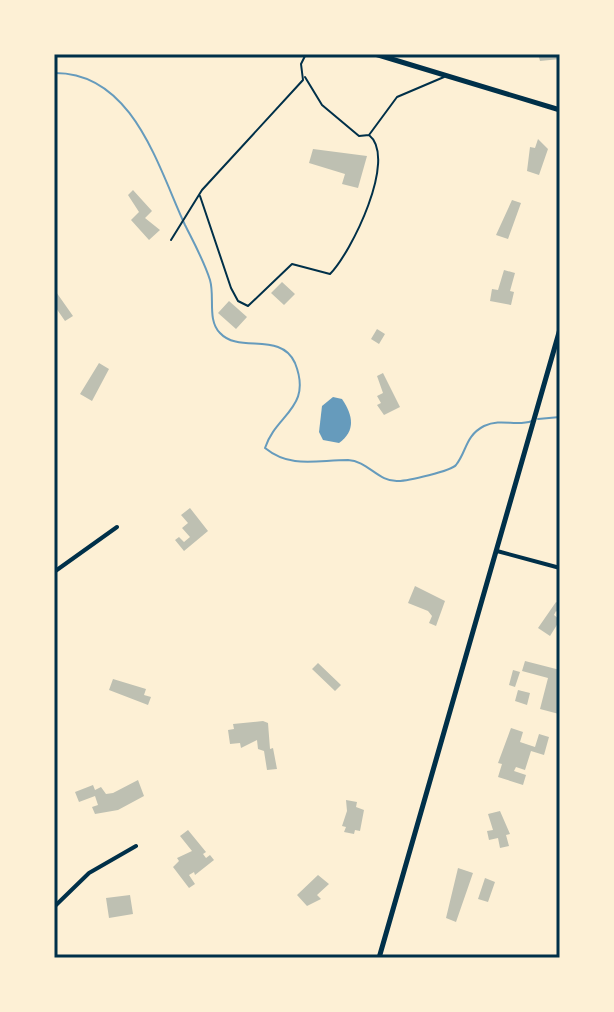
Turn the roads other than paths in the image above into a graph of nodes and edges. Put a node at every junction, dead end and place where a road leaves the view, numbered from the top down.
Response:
1 (306, 54) edge
2 (375, 54) edge
3 (304, 76) junction
4 (446, 76) junction
5 (560, 110) edge
6 (369, 135) junction
7 (200, 196) junction
8 (171, 240) dead end
9 (560, 329) edge
10 (117, 527) dead end
11 (494, 551) junction
12 (560, 568) edge
13 (54, 572) edge
14 (136, 846) dead end
15 (54, 907) edge
16 (379, 958) edge

1 - 3 lane
2 - 4 street
3 - 6 lane
3 - 7 lane
4 - 5 street
4 - 6 lane
6 - 7 lane
7 - 8 lane
9 - 11 street
10 - 13 street
11 - 12 street
11 - 16 street
14 - 15 street

